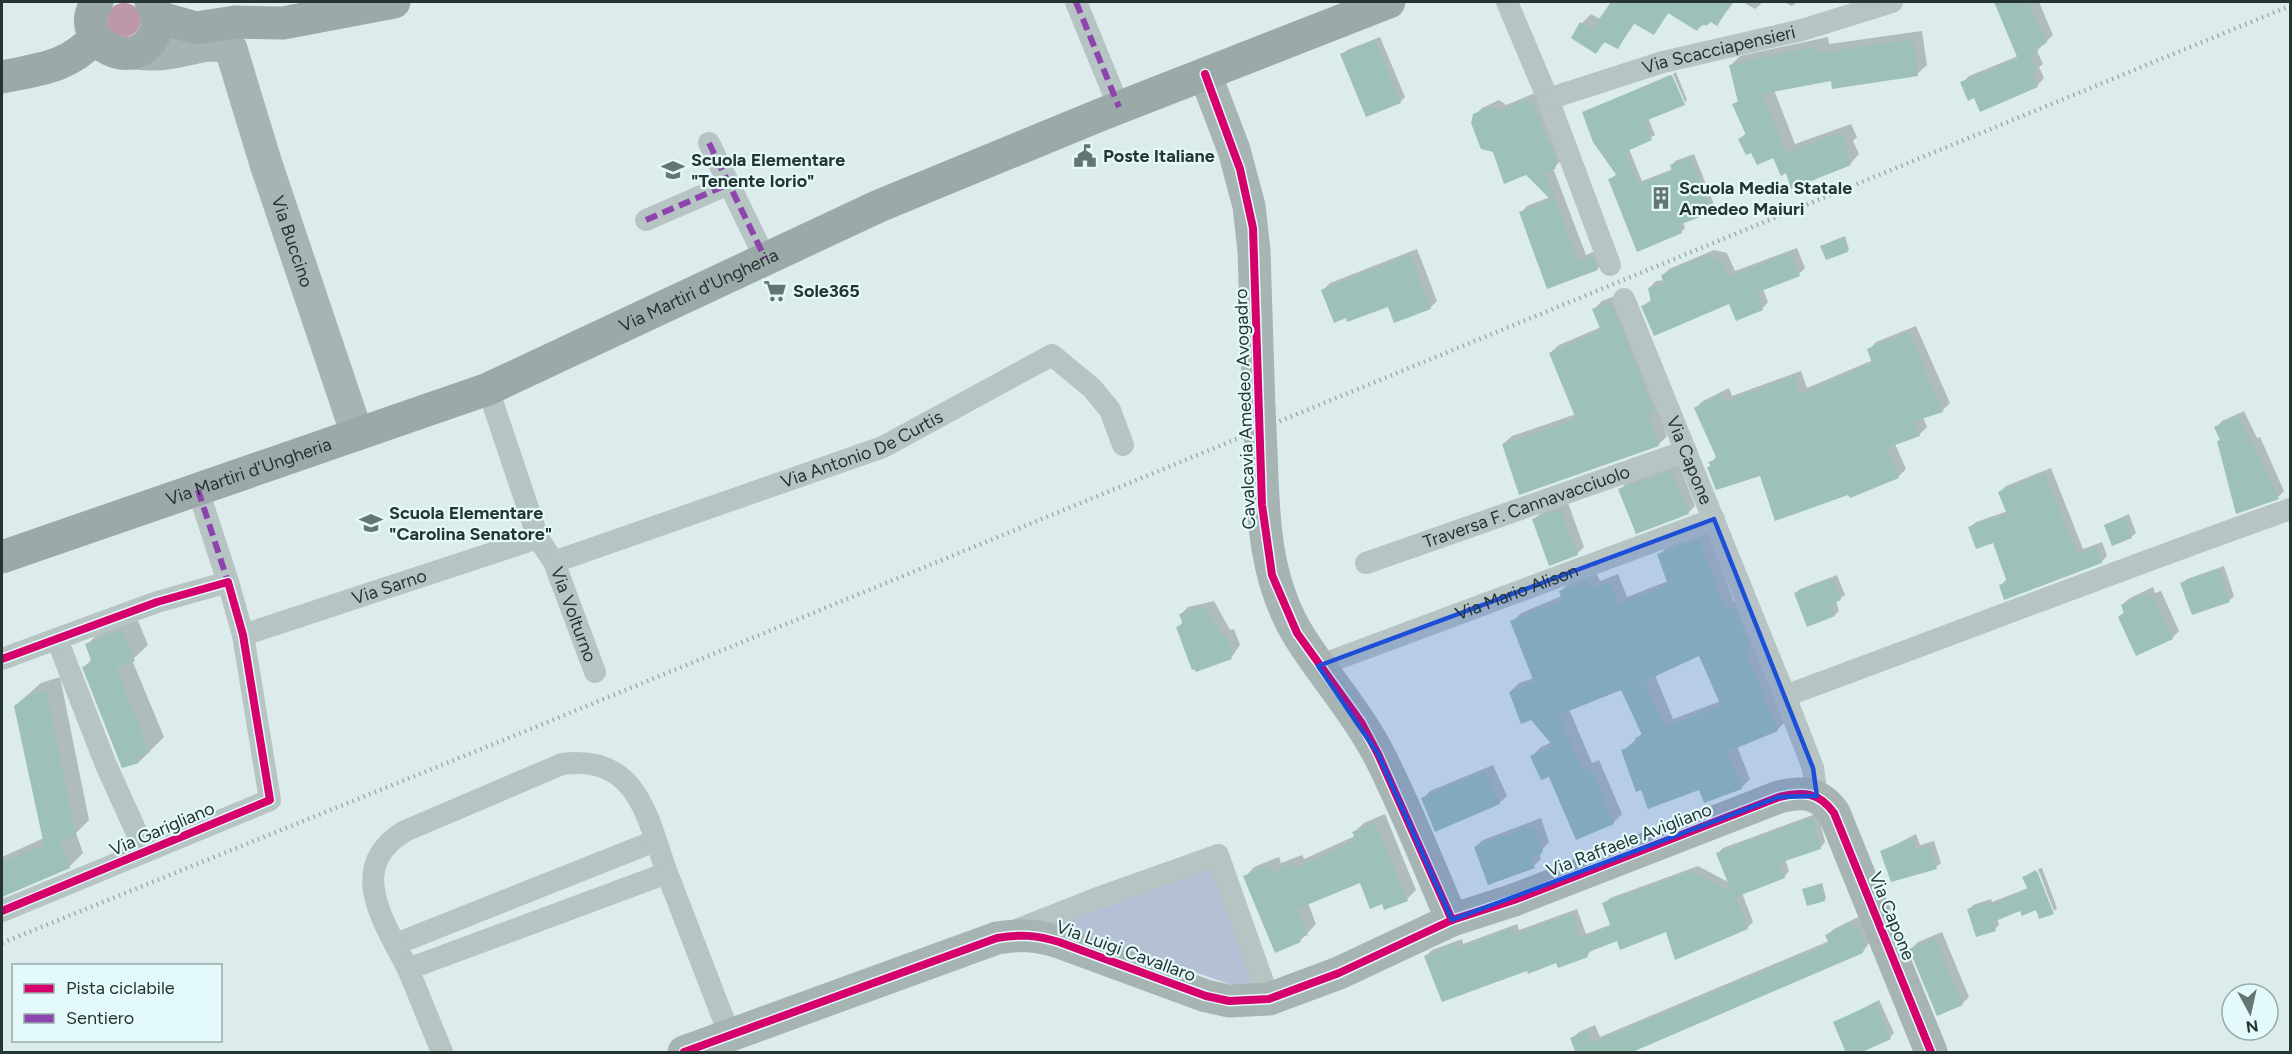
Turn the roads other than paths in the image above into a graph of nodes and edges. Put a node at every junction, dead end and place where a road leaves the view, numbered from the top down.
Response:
1 (1076, 2) edge
2 (1389, 2) edge
3 (1507, 2) edge
4 (1892, 2) edge
5 (378, 3) edge
6 (154, 9) edge
7 (91, 14) edge
8 (283, 23) junction
9 (231, 49) junction
10 (134, 53) junction
11 (1204, 74) junction
12 (2, 77) edge
13 (1548, 99) junction
14 (1119, 107) junction
15 (709, 143) dead end
16 (729, 184) junction
17 (646, 219) dead end
18 (765, 258) junction
19 (1610, 265) dead end
20 (1624, 299) dead end
21 (488, 388) junction
22 (357, 434) junction
23 (1123, 445) dead end
24 (1686, 451) junction
25 (198, 490) junction
26 (2290, 508) edge
27 (1714, 519) junction
28 (538, 538) junction
29 (2, 557) edge
30 (554, 562) junction
31 (1366, 563) dead end
32 (228, 582) junction
33 (243, 635) junction
34 (57, 639) junction
35 (2, 658) edge
36 (1318, 666) junction
37 (595, 672) dead end
38 (1785, 696) junction
39 (1817, 796) junction
40 (655, 840) junction
41 (145, 851) junction
42 (667, 873) junction
43 (2, 911) edge
44 (1452, 920) junction
45 (997, 938) junction
46 (396, 944) junction
47 (408, 969) junction
48 (1269, 999) junction
49 (730, 1036) junction
50 (442, 1053) edge
51 (684, 1053) edge
52 (1930, 1053) edge

1 - 14 street
2 - 11 main road, Via Martiri d'Ungheria
3 - 13 street
4 - 13 street, Via Scacciapensieri
5 - 8 main road
6 - 8 main road
6 - 10 main road
7 - 10 main road
7 - 12 main road
8 - 9 street
9 - 10 street
9 - 22 street, Via Buccino
11 - 14 main road, Via Martiri d'Ungheria
11 - 36 street, Cavalcavia Amedeo Avogadro, bridge
13 - 19 street
14 - 18 main road, Via Martiri d'Ungheria
15 - 16 street
16 - 17 street
16 - 18 street
18 - 21 main road, Via Martiri d'Ungheria
20 - 24 street, Via Capone
21 - 22 main road, Via Martiri d'Ungheria
21 - 28 street, Via Volturno
22 - 25 main road, Via Martiri d'Ungheria
23 - 30 street, Via Antonio De Curtis
24 - 27 street, Via Capone
24 - 31 street, Traversa F. Cannavacciuolo
25 - 29 main road, Via Martiri d'Ungheria
25 - 32 street
26 - 38 street
27 - 36 street, Via Mario Alison
27 - 38 street, Via Capone
28 - 30 street, Via Volturno
28 - 33 street, Via Sarno
30 - 37 street, Via Volturno
32 - 33 street
32 - 34 street
33 - 41 street, Via Garigliano
34 - 35 street
34 - 41 street
36 - 44 street, Cavalcavia Amedeo Avogadro
38 - 39 street, Via Capone
39 - 44 street, Via Raffaele Avigliano
39 - 52 street, Via Capone
40 - 42 street
40 - 46 street
40 - 46 street
41 - 43 street, Via Garigliano
42 - 47 street
42 - 49 street
44 - 48 street, Via Luigi Cavallaro
45 - 48 street, Via Luigi Cavallaro
45 - 48 street
45 - 49 street, Via Luigi Cavallaro
46 - 47 street
47 - 50 street
49 - 51 street, Via Luigi Cavallaro

